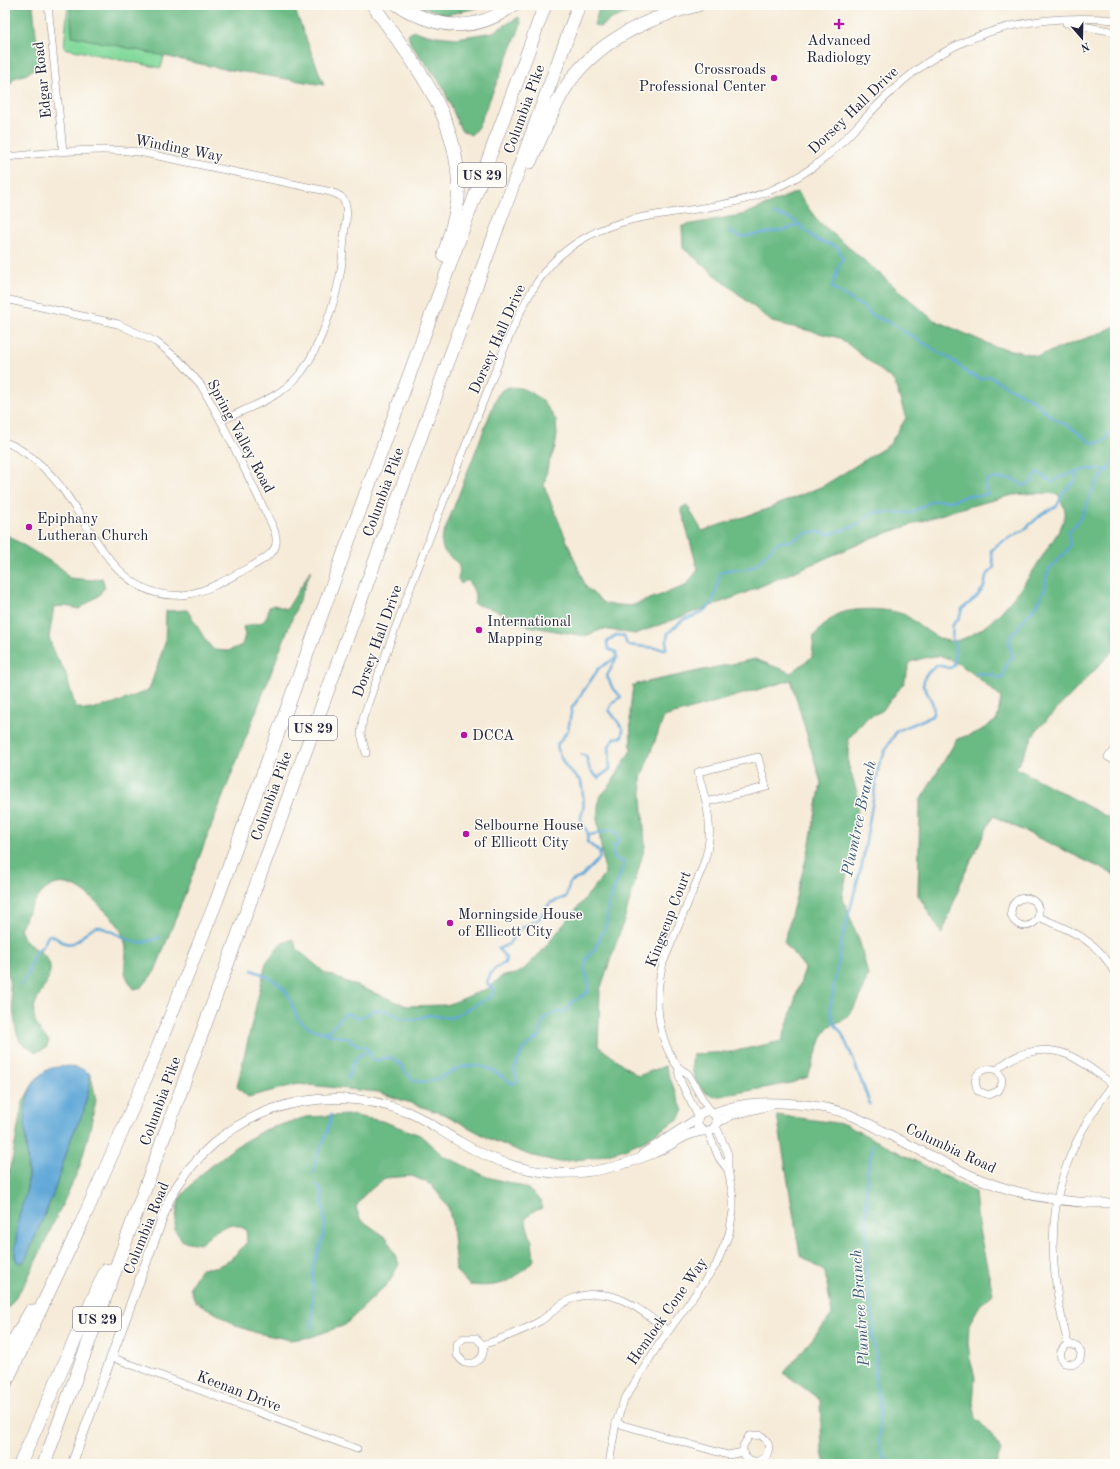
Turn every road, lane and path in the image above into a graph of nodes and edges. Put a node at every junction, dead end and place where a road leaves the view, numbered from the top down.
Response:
1 (48, 5) edge
2 (373, 5) edge
3 (398, 5) edge
4 (513, 5) edge
5 (545, 5) edge
6 (579, 5) edge
7 (698, 5) edge
8 (1115, 20) edge
9 (1042, 21) junction
10 (1115, 32) edge
11 (63, 151) junction
12 (5, 158) edge
13 (477, 282) junction
14 (5, 299) edge
15 (419, 345) junction
16 (221, 421) junction
17 (5, 442) edge
18 (1115, 750) edge
19 (366, 753) dead end
20 (1115, 761) edge
21 (706, 802) junction
22 (1038, 917) junction
23 (1115, 974) edge
24 (679, 1068) junction
25 (997, 1070) dead end
26 (1114, 1084) edge
27 (697, 1118) junction
28 (715, 1118) junction
29 (705, 1131) junction
30 (637, 1159) junction
31 (728, 1170) junction
32 (150, 1173) junction
33 (1057, 1200) junction
34 (1115, 1202) edge
35 (81, 1224) junction
36 (668, 1331) junction
37 (1068, 1344) dead end
38 (483, 1345) dead end
39 (5, 1356) edge
40 (111, 1357) junction
41 (5, 1384) edge
42 (616, 1423) junction
43 (357, 1449) dead end
44 (743, 1452) dead end
45 (20, 1464) edge
46 (44, 1464) edge
47 (72, 1464) edge
48 (608, 1464) edge

1 - 11 street, Edgar Road
2 - 15 highway
3 - 4 highway
5 - 15 highway, Columbia Pike / US 29
6 - 13 highway, Columbia Pike / US 29
7 - 13 highway
8 - 9 street, Dorsey Hall Drive
9 - 10 street, Dorsey Hall Drive
9 - 19 street, Dorsey Hall Drive
11 - 12 street, Winding Way
11 - 16 street, Winding Way
13 - 32 highway, Columbia Pike / US 29
14 - 16 street, Spring Valley Road
15 - 35 highway, Columbia Pike / US 29
16 - 17 street, Spring Valley Road
18 - 20 street
21 - 21 street, Kingscup Court
21 - 24 street, Kingscup Court
22 - 22 street
22 - 23 street
24 - 27 street, Kingscup Court
24 - 28 street, Kingscup Court
25 - 26 street
26 - 33 street
27 - 28 street, Columbia Road
27 - 29 street
27 - 30 street, Columbia Road
28 - 29 street
28 - 31 street, Hemlock Cone Way
28 - 33 street, Columbia Road
29 - 30 street, Columbia Road
29 - 31 street, Hemlock Cone Way
30 - 40 street, Columbia Road
31 - 36 street, Hemlock Cone Way
32 - 45 highway
32 - 46 highway, Columbia Pike / US 29
33 - 34 street, Columbia Road
33 - 37 street
35 - 39 highway
35 - 41 highway, Columbia Pike / US 29
36 - 38 street
36 - 42 street, Hemlock Cone Way
40 - 43 street, Keenan Drive
40 - 47 street, Columbia Road
42 - 44 street
42 - 48 street, Hemlock Cone Way

